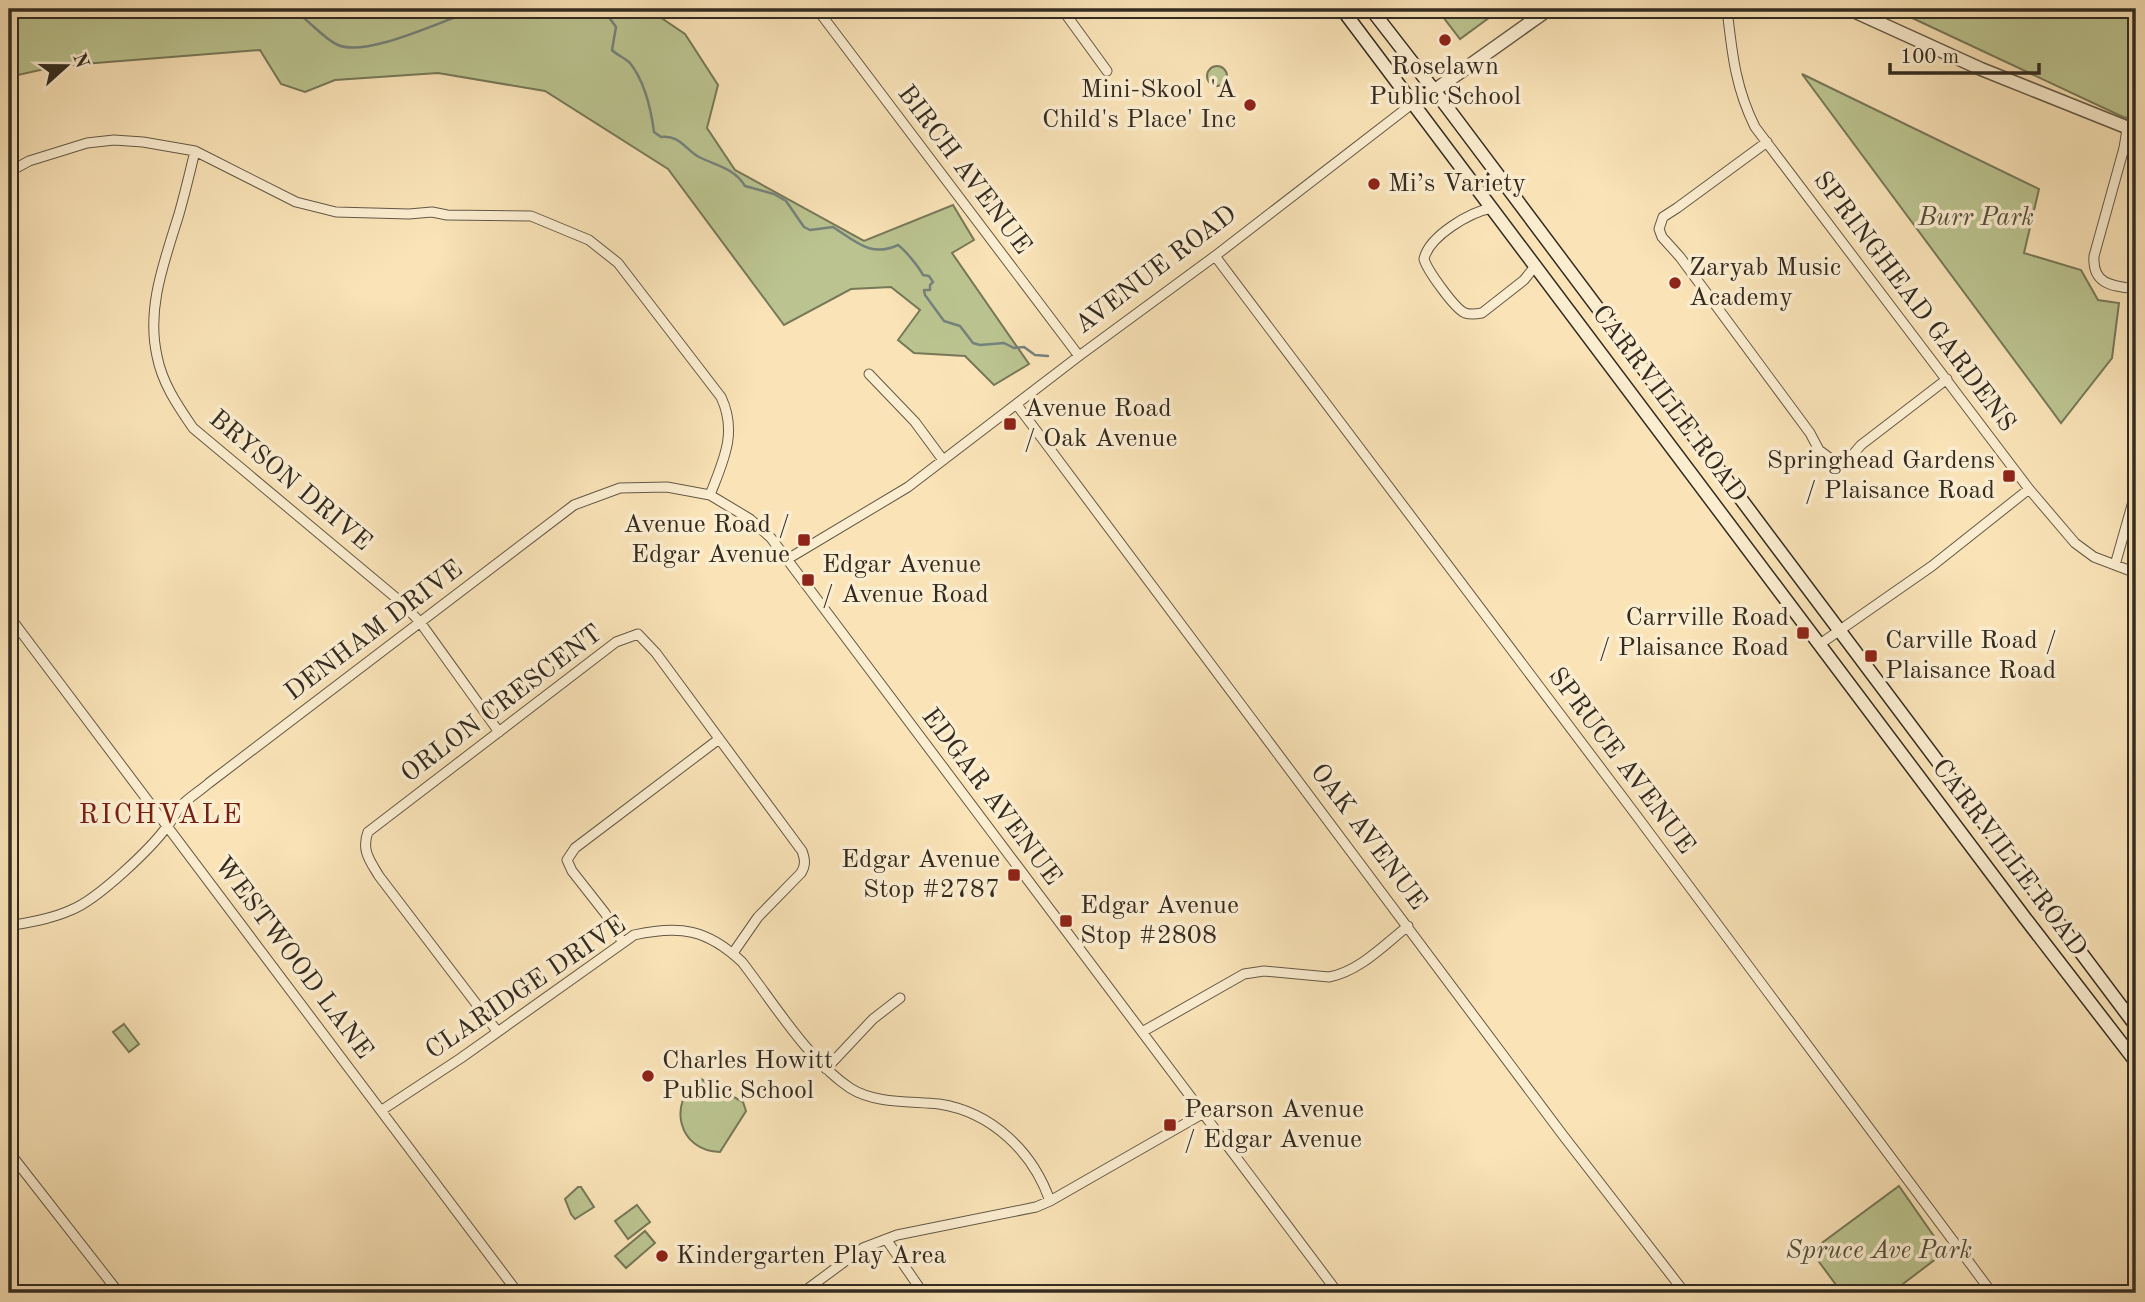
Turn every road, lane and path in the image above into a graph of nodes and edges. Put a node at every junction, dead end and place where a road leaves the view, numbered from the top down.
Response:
1 (817, 9) edge
2 (1062, 9) edge
3 (1342, 9) edge
4 (1371, 9) edge
5 (1549, 9) edge
6 (1727, 9) edge
7 (1849, 9) edge
8 (1107, 71) dead end
9 (1435, 90) junction
10 (1412, 104) junction
11 (2131, 130) edge
12 (1767, 142) junction
13 (195, 151) junction
14 (9, 172) edge
15 (1492, 208) junction
16 (1214, 256) junction
17 (1536, 265) junction
18 (2136, 289) edge
19 (1622, 341) junction
20 (1079, 356) junction
21 (1603, 357) junction
22 (869, 374) dead end
23 (1947, 379) junction
24 (1017, 405) junction
25 (943, 460) junction
26 (2029, 489) junction
27 (2136, 491) edge
28 (710, 495) junction
29 (786, 560) junction
30 (2115, 565) junction
31 (2136, 573) edge
32 (9, 616) edge
33 (420, 622) junction
34 (1839, 631) junction
35 (1820, 644) junction
36 (499, 732) junction
37 (719, 739) junction
38 (167, 827) junction
39 (9, 926) edge
40 (1408, 926) junction
41 (622, 943) junction
42 (733, 953) junction
43 (900, 998) dead end
44 (2136, 1026) edge
45 (497, 1031) junction
46 (1142, 1032) junction
47 (2136, 1062) edge
48 (826, 1069) junction
49 (382, 1110) junction
50 (1202, 1114) junction
51 (9, 1152) edge
52 (1051, 1201) junction
53 (886, 1239) junction
54 (119, 1293) edge
55 (518, 1293) edge
56 (802, 1293) edge
57 (923, 1293) edge
58 (1338, 1293) edge
59 (1685, 1293) edge
60 (1992, 1293) edge

1 - 20 street, BIRCH AVENUE
2 - 8 street
3 - 10 main road, CARRVILLE ROAD
4 - 9 main road, CARRVILLE ROAD
5 - 9 main road, AVENUE ROAD
6 - 12 street, SPRINGHEAD GARDENS
7 - 11 main road
9 - 10 street, AVENUE ROAD
9 - 19 main road, CARRVILLE ROAD
10 - 15 main road, CARRVILLE ROAD
10 - 16 street, AVENUE ROAD
11 - 18 street
12 - 23 street, SPRINGHEAD GARDENS
12 - 23 street
13 - 14 street
13 - 28 street
13 - 33 street, BRYSON DRIVE
15 - 17 main road, CARRVILLE ROAD
15 - 17 street
16 - 20 street, AVENUE ROAD
16 - 60 street, SPRUCE AVENUE
17 - 21 main road, CARRVILLE ROAD
19 - 21 main road
19 - 34 main road, CARRVILLE ROAD
20 - 24 street, AVENUE ROAD
21 - 35 main road, CARRVILLE ROAD
22 - 25 street
23 - 26 street, SPRINGHEAD GARDENS
24 - 25 street, AVENUE ROAD
24 - 40 street, OAK AVENUE
25 - 29 street, AVENUE ROAD
26 - 30 street, SPRINGHEAD GARDENS
26 - 34 street
27 - 30 street
28 - 29 street, DENHAM DRIVE
28 - 33 street, DENHAM DRIVE
29 - 46 street, EDGAR AVENUE
30 - 31 street, SPRINGHEAD GARDENS
32 - 38 street, WESTWOOD LANE
33 - 36 street, BRYSON DRIVE
33 - 38 street, DENHAM DRIVE
34 - 35 street
34 - 44 main road, CARRVILLE ROAD
35 - 47 main road, CARRVILLE ROAD
36 - 37 street, ORLON CRESCENT
36 - 45 street, ORLON CRESCENT
37 - 41 street
37 - 42 street, ORLON CRESCENT
38 - 39 street, DENHAM DRIVE
38 - 49 street, WESTWOOD LANE
40 - 46 street
40 - 59 street, OAK AVENUE
41 - 42 street, CLARIDGE DRIVE
41 - 45 street, CLARIDGE DRIVE
42 - 48 street, CLARIDGE DRIVE
43 - 48 street
45 - 49 street, CLARIDGE DRIVE
46 - 50 street, EDGAR AVENUE
48 - 52 street, CLARIDGE DRIVE
49 - 55 street, WESTWOOD LANE
50 - 52 street
50 - 58 street, EDGAR AVENUE
51 - 54 street
52 - 53 street
53 - 56 street
53 - 57 street

